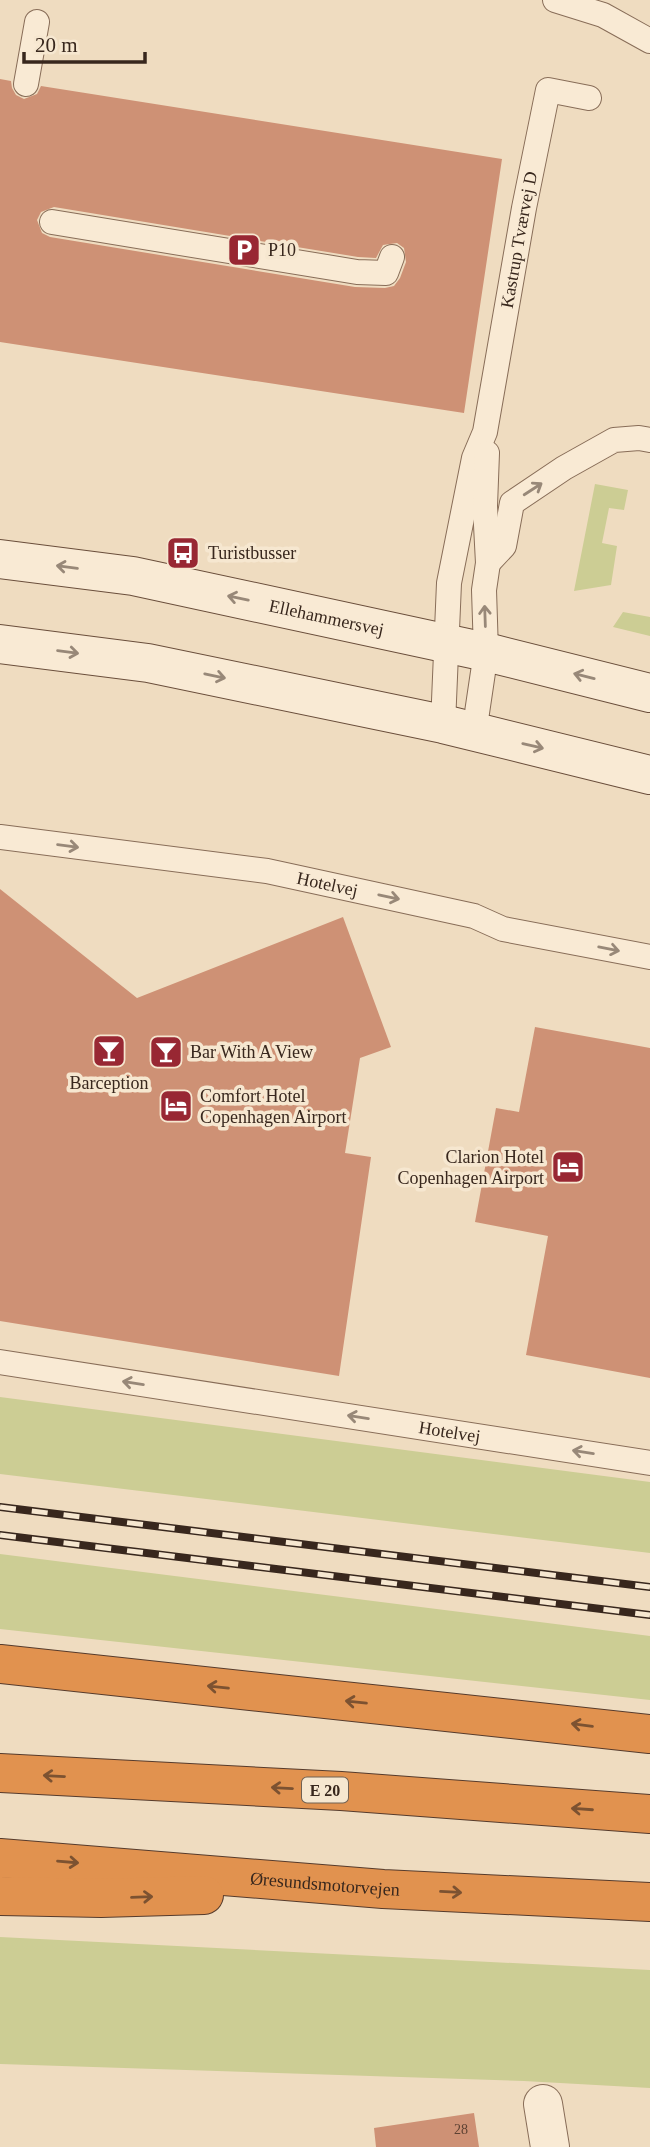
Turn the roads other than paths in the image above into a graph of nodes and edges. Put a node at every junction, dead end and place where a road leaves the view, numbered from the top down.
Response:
1 (555, 0) edge
2 (37, 22) dead end
3 (650, 41) edge
4 (26, 83) dead end
5 (589, 98) dead end
6 (52, 222) dead end
7 (392, 257) dead end
8 (485, 432) junction
9 (650, 440) edge
10 (0, 559) edge
11 (488, 563) junction
12 (0, 643) edge
13 (448, 644) junction
14 (486, 652) junction
15 (650, 693) edge
16 (459, 728) junction
17 (650, 775) edge
18 (0, 838) edge
19 (650, 957) edge
20 (0, 1362) edge
21 (650, 1463) edge
22 (0, 1664) edge
23 (650, 1734) edge
24 (0, 1773) edge
25 (650, 1814) edge
26 (0, 1858) edge
27 (383, 1889) junction
28 (0, 1896) edge
29 (650, 1902) edge
30 (543, 2104) dead end
31 (550, 2147) edge

1 - 3 lane
2 - 4 lane
5 - 8 lane, Kastrup Tværvej D
6 - 7 lane
8 - 11 lane, Kastrup Tværvej D
8 - 13 lane, Kastrup Tværvej D
11 -> 9 lane
13 -> 10 street, Ellehammersvej
14 -> 11 lane, Kastrup Tværvej D
12 -> 16 street
13 - 14 street, Ellehammersvej
13 - 16 lane, Kastrup Tværvej D
15 -> 14 street, Ellehammersvej
14 - 16 lane, Kastrup Tværvej D
16 -> 17 street
18 -> 19 lane, Hotelvej
21 -> 20 lane, Hotelvej
23 -> 22 highway
25 -> 24 highway, E 20
26 -> 27 highway, Øresundsmotorvejen
28 -> 27 highway
27 -> 29 highway, Øresundsmotorvejen
30 - 31 street

